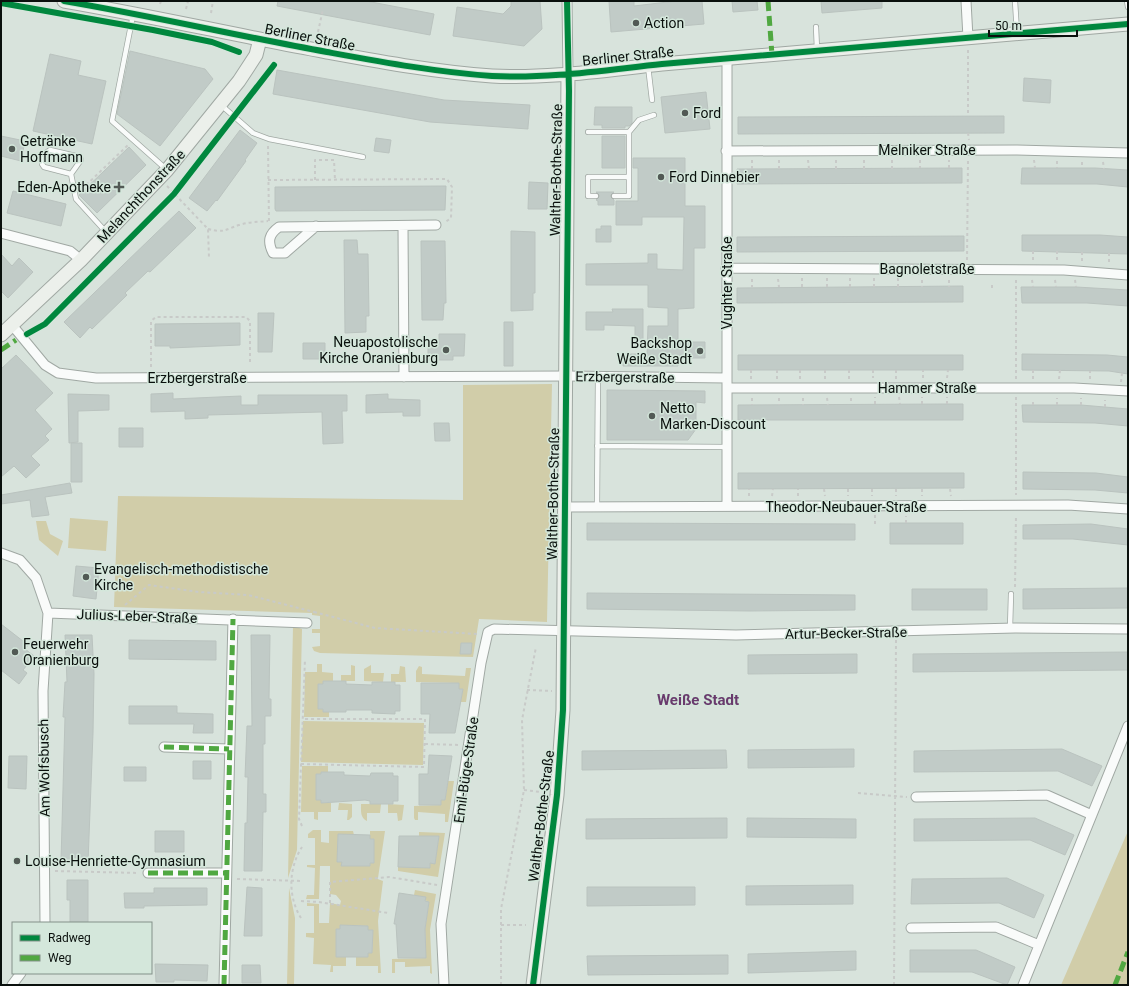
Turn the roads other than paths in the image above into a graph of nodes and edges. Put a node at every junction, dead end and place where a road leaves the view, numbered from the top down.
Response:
1 (64, 1) edge
2 (567, 1) edge
3 (966, 1) edge
4 (1014, 1) edge
5 (1127, 1) edge
6 (85, 3) edge
7 (1128, 7) edge
8 (133, 14) junction
9 (1128, 24) edge
10 (816, 27) dead end
11 (1018, 34) junction
12 (968, 38) junction
13 (260, 40) junction
14 (818, 51) junction
15 (726, 59) junction
16 (648, 66) junction
17 (568, 74) junction
18 (652, 100) dead end
19 (220, 104) junction
20 (654, 116) dead end
21 (588, 132) dead end
22 (629, 132) junction
23 (726, 151) junction
24 (1128, 153) edge
25 (363, 157) dead end
26 (71, 174) junction
27 (164, 175) junction
28 (629, 177) junction
29 (596, 196) dead end
30 (614, 196) dead end
31 (316, 226) junction
32 (403, 226) junction
33 (436, 226) road end
34 (1, 233) edge
35 (107, 233) junction
36 (81, 260) junction
37 (726, 268) junction
38 (1128, 275) edge
39 (12, 325) junction
40 (1, 335) edge
41 (566, 376) junction
42 (598, 376) junction
43 (404, 377) junction
44 (727, 383) junction
45 (1128, 391) edge
46 (597, 446) junction
47 (727, 447) junction
48 (727, 506) junction
49 (564, 507) junction
50 (597, 507) junction
51 (1128, 509) edge
52 (1, 553) edge
53 (1010, 594) dead end
54 (48, 613) junction
55 (232, 619) junction
56 (307, 623) road end
57 (1010, 628) junction
58 (1128, 628) edge
59 (564, 631) junction
60 (1128, 726) edge
61 (164, 747) dead end
62 (228, 749) junction
63 (916, 797) road end
64 (1092, 815) junction
65 (148, 873) road end
66 (226, 876) junction
67 (45, 922) edge
68 (910, 928) dead end
69 (1039, 945) junction
70 (20, 974) edge
71 (12, 985) edge
72 (224, 985) edge
73 (444, 985) edge
74 (533, 985) edge
75 (1023, 985) edge

1 - 6 street, Berliner Straße
2 - 17 street, Walther-Bothe-Straße
3 - 12 street
4 - 11 lane
5 - 7 lane
6 - 8 street, Berliner Straße
8 - 13 street, Berliner Straße
8 - 27 lane
9 - 11 street, Berliner Straße
10 - 14 lane
11 - 12 street, Berliner Straße
12 - 14 street, Berliner Straße
13 - 17 street, Berliner Straße
13 - 19 street, Melanchthonstraße
14 - 15 street, Berliner Straße
15 - 16 street, Berliner Straße
15 - 23 street, Vughter Straße
16 - 17 street, Berliner Straße
16 - 18 lane
17 - 41 street, Walther-Bothe-Straße
19 - 25 lane
19 - 27 street, Melanchthonstraße
20 - 22 lane
21 - 22 lane
22 - 28 lane
23 - 24 street, Melniker Straße
23 - 37 street, Vughter Straße
26 - 26 lane
26 - 35 lane
27 - 35 street, Melanchthonstraße
28 - 29 lane
28 - 30 lane
31 - 31 street
31 - 32 street
32 - 33 street
32 - 43 street
34 - 36 street
35 - 36 street, Melanchthonstraße
36 - 39 street, Melanchthonstraße
37 - 38 street, Bagnoletstraße
37 - 44 street, Vughter Straße
39 - 40 street, Melanchthonstraße
39 - 43 street, Erzbergerstraße
41 - 42 street, Erzbergerstraße
41 - 43 street, Erzbergerstraße
41 - 49 street, Walther-Bothe-Straße
42 - 44 street, Erzbergerstraße
42 - 46 lane
44 - 45 street, Hammer Straße
44 - 47 street, Vughter Straße
46 - 47 lane
46 - 50 lane
47 - 48 street, Vughter Straße
48 - 50 street, Theodor-Neubauer-Straße
48 - 51 street, Theodor-Neubauer-Straße
49 - 50 street, Theodor-Neubauer-Straße
49 - 59 street, Walther-Bothe-Straße
52 - 54 street
53 - 57 lane
54 - 55 street, Julius-Leber-Straße
54 - 67 street, Am Wolfsbusch
55 - 56 street, Julius-Leber-Straße
55 - 62 street
57 - 58 street, Artur-Becker-Straße
57 - 59 street, Artur-Becker-Straße
59 - 73 street, Emil-Büge-Straße
59 - 74 street, Walther-Bothe-Straße
60 - 64 street
61 - 62 street
62 - 66 street
63 - 64 street
64 - 69 street
65 - 66 street
66 - 72 street
68 - 69 street
69 - 75 street
70 - 71 street

